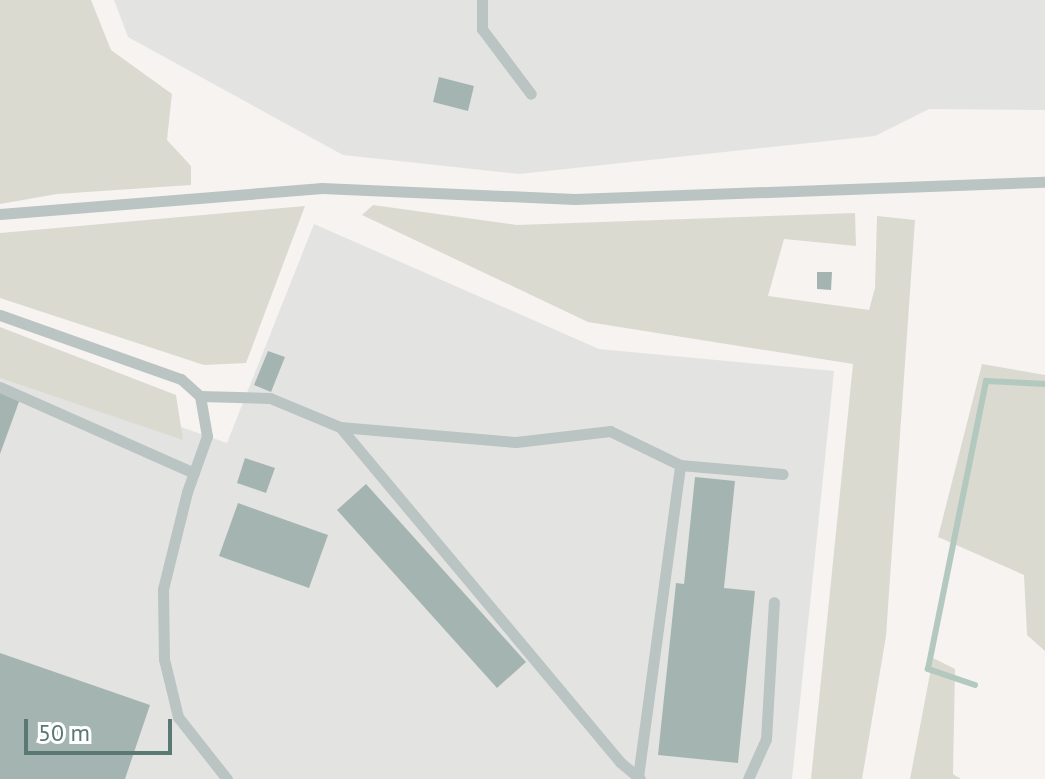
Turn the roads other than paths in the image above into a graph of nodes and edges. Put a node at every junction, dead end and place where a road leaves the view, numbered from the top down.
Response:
1 (482, 0) edge
2 (531, 94) dead end
3 (1045, 182) edge
4 (0, 214) edge
5 (0, 315) edge
6 (0, 387) edge
7 (200, 396) junction
8 (340, 427) junction
9 (680, 465) junction
10 (194, 473) junction
11 (783, 474) dead end
12 (774, 602) dead end
13 (639, 778) edge
14 (227, 779) edge
15 (748, 779) edge

1 - 2 lane
3 - 4 lane
5 - 7 lane
6 - 10 lane
7 - 8 lane
7 - 10 lane
8 - 9 lane
8 - 13 lane
9 - 11 lane
9 - 13 lane
10 - 14 lane
12 - 15 lane

